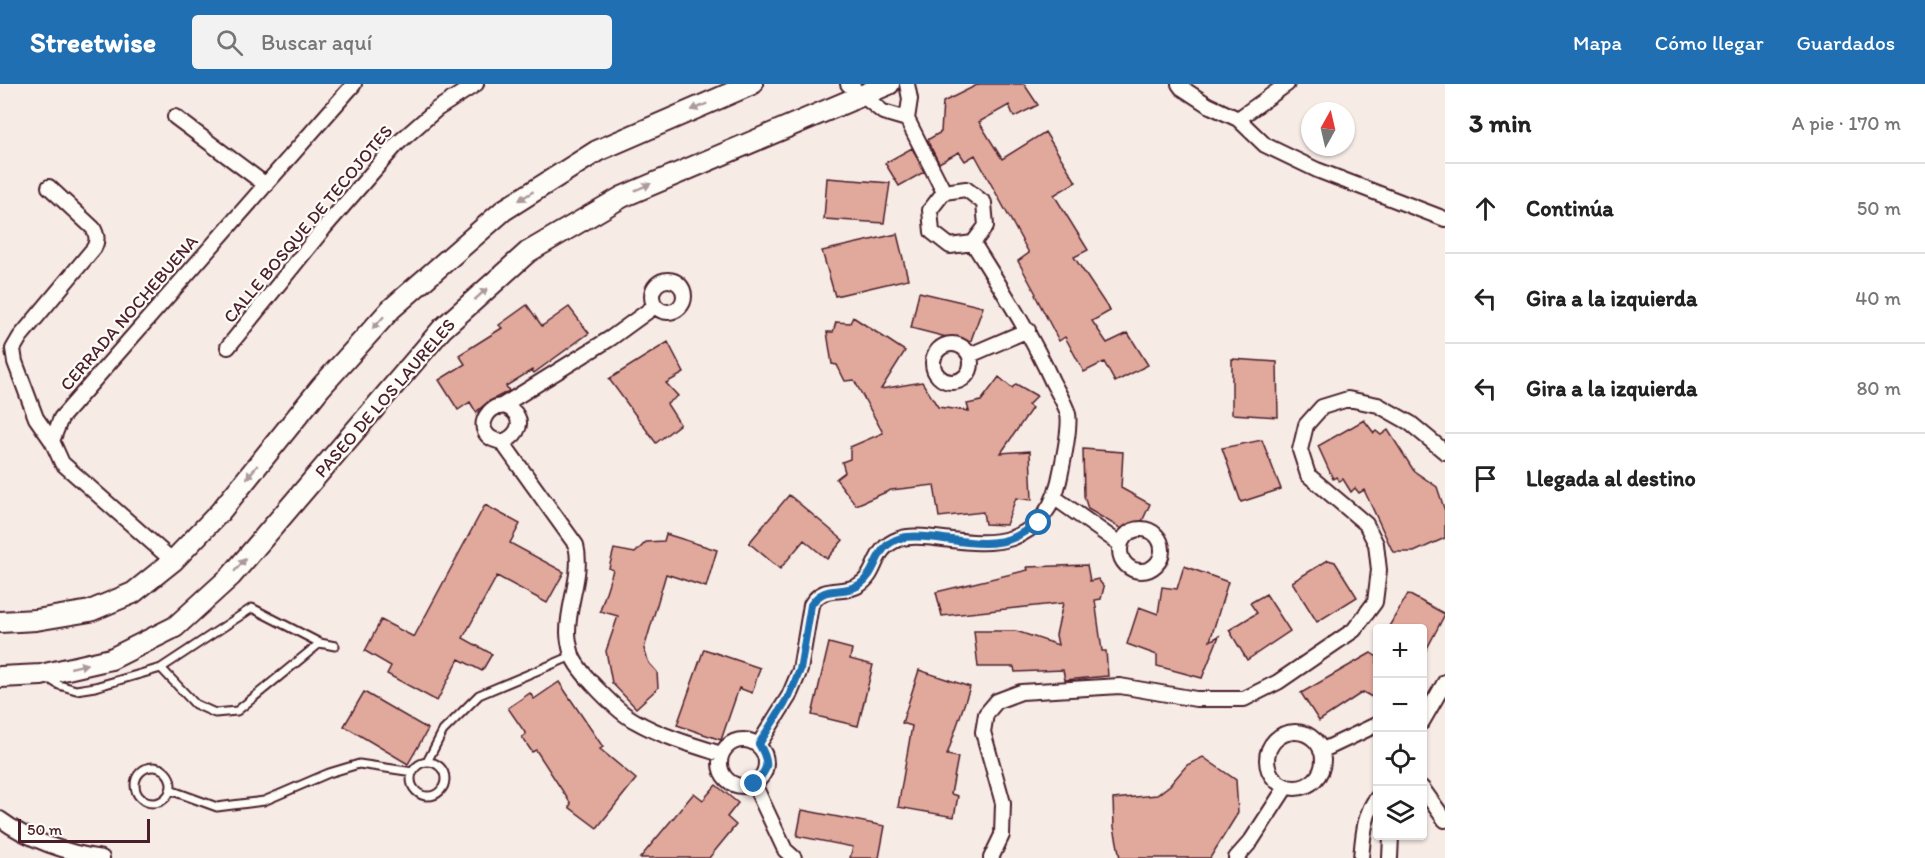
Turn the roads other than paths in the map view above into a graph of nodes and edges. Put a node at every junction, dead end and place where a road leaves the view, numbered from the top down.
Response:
1 (354, 84) edge
2 (476, 84) edge
3 (752, 84) edge
4 (889, 84) edge
5 (907, 84) edge
6 (1179, 84) edge
7 (1287, 84) edge
8 (855, 90) edge
9 (175, 117) dead end
10 (907, 119) junction
11 (1238, 119) junction
12 (266, 185) junction
13 (49, 187) dead end
14 (944, 192) junction
15 (1445, 219) edge
16 (973, 243) junction
17 (655, 306) dead end
18 (1028, 330) junction
19 (228, 347) dead end
20 (970, 354) dead end
21 (500, 407) junction
22 (52, 441) junction
23 (502, 442) junction
24 (1445, 452) edge
25 (1055, 498) junction
26 (1120, 544) dead end
27 (173, 561) junction
28 (0, 622) edge
29 (320, 643) junction
30 (335, 646) dead end
31 (572, 656) junction
32 (160, 668) junction
33 (41, 675) junction
34 (0, 676) edge
35 (1445, 682) edge
36 (1436, 696) junction
37 (1427, 700) edge
38 (1427, 713) edge
39 (1373, 726) edge
40 (759, 744) junction
41 (1321, 751) junction
42 (721, 754) junction
43 (427, 762) junction
44 (413, 772) junction
45 (754, 784) junction
46 (1286, 787) junction
47 (170, 790) junction
48 (1427, 795) edge
49 (1373, 802) edge
50 (0, 819) edge
51 (1445, 820) edge
52 (1391, 840) edge
53 (102, 858) edge
54 (794, 858) edge
55 (992, 858) edge
56 (1236, 858) edge
57 (1361, 858) edge
58 (1390, 858) edge

1 - 12 street, CERRADA NOCHEBUENA
2 - 19 street, CALLE BOSQUE DE TECOJOTES
3 -> 27 main road
4 - 8 main road, PASEO DE LOS LAURELES
5 - 10 street
6 - 11 street
7 - 11 street
8 - 10 street
33 -> 8 main road, PASEO DE LOS LAURELES
9 - 12 street
10 - 14 street
11 - 15 street
12 - 22 street, CERRADA NOCHEBUENA
13 - 22 street
14 - 16 street
14 - 16 street
16 - 18 street
17 - 21 street
18 - 20 street
18 - 25 street
21 - 23 street
21 - 23 street
22 - 27 street
23 - 31 street
24 - 55 street
25 - 26 street
25 - 40 street
27 - 28 main road
29 - 30 lane
29 - 32 lane
29 - 32 lane
31 - 42 street
31 - 43 lane
32 - 33 lane
33 - 34 main road, PASEO DE LOS LAURELES
35 - 36 street
36 - 37 street
36 - 38 street
39 - 41 street
40 - 42 street
40 - 45 street
41 - 46 street
41 - 46 street
42 - 45 street
43 - 44 lane
43 - 44 lane
44 - 47 lane
45 - 54 street
46 - 56 street
47 - 47 lane
48 - 51 street
49 - 57 street
50 - 53 street
52 - 58 street

